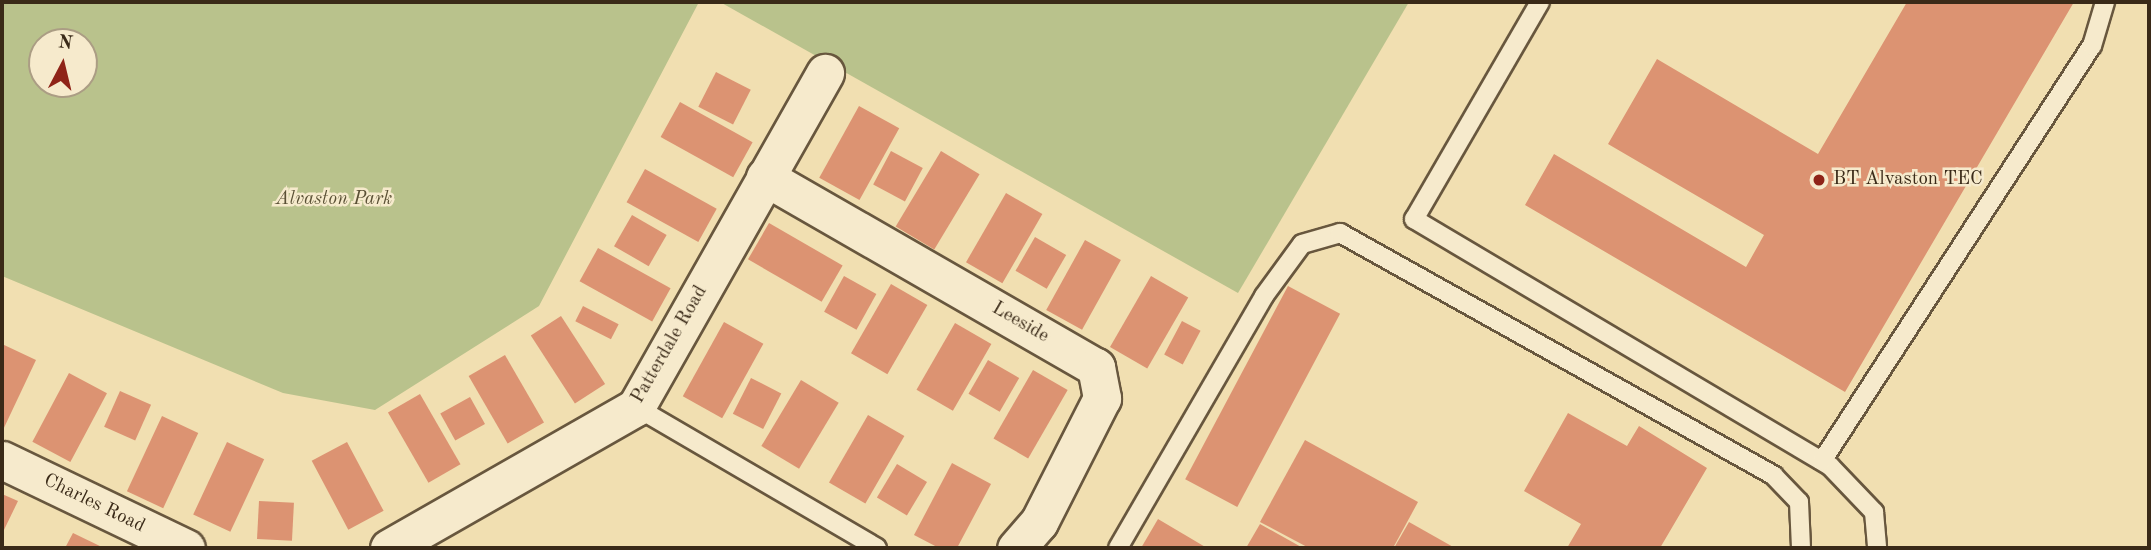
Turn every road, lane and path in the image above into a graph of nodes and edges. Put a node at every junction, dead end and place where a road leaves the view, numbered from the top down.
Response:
1 (1540, 2) edge
2 (2105, 2) edge
3 (825, 73) dead end
4 (765, 177) junction
5 (636, 407) junction
6 (2, 460) edge
7 (1822, 461) junction
8 (186, 548) edge
9 (389, 548) edge
10 (877, 548) edge
11 (1016, 548) edge
12 (1118, 548) edge
13 (1801, 548) edge
14 (1877, 548) edge

1 - 7 lane
2 - 7 lane
3 - 4 street, Patterdale Road
4 - 5 street, Patterdale Road
4 - 11 street, Leeside
5 - 9 street, Patterdale Road
5 - 10 lane
6 - 8 street, Charles Road
7 - 14 lane
12 - 13 lane

